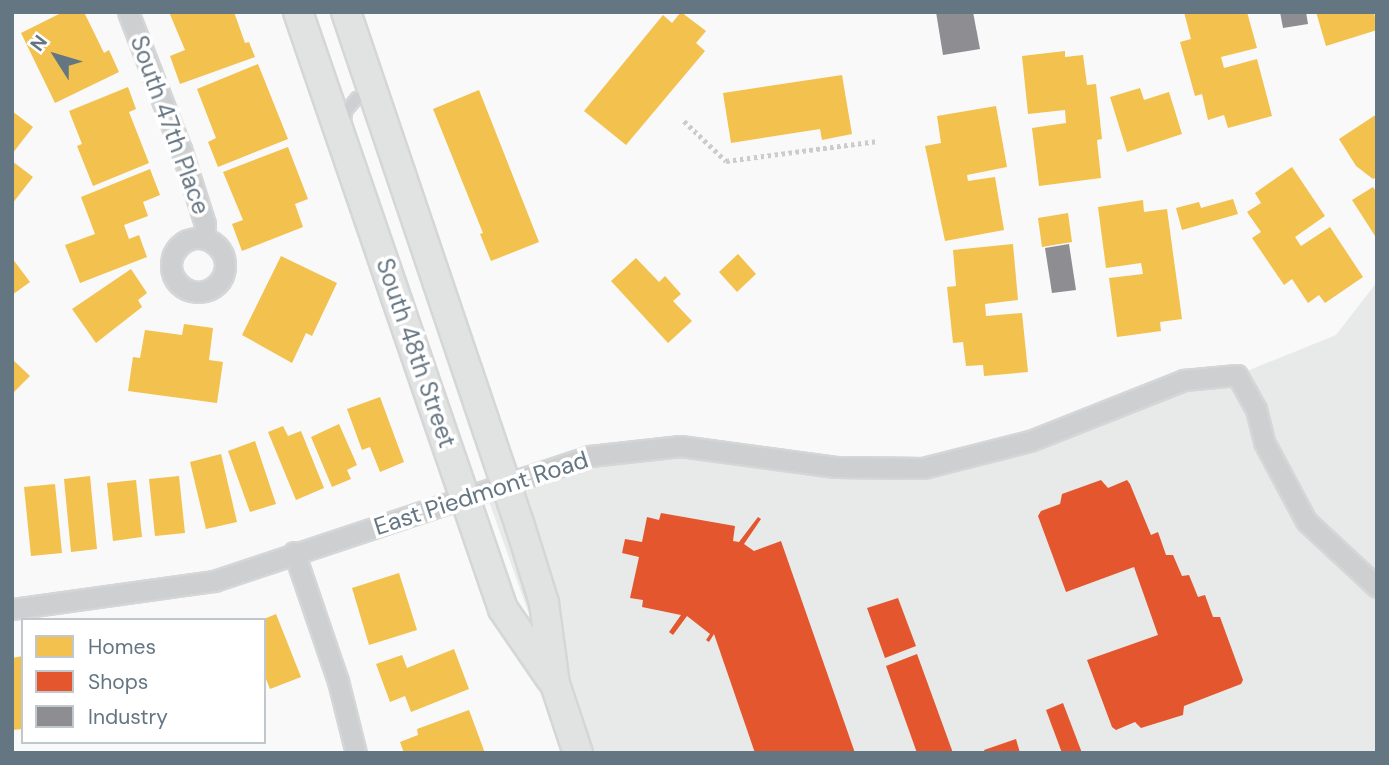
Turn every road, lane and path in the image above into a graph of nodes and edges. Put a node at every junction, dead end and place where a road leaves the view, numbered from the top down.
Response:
1 (128, 12) edge
2 (298, 12) edge
3 (346, 12) edge
4 (373, 91) junction
5 (684, 121) dead end
6 (342, 139) junction
7 (878, 141) dead end
8 (204, 239) dead end
9 (506, 482) junction
10 (466, 497) junction
11 (294, 552) junction
12 (1377, 587) edge
13 (12, 609) edge
14 (555, 684) junction
15 (356, 753) edge
16 (578, 753) edge

1 - 8 street, South 47th Place
2 - 6 main road, South 48th Street
3 - 4 main road, South 48th Street
4 - 6 lane
4 - 9 main road, South 48th Street
5 - 7 path
6 - 10 main road, South 48th Street
9 - 10 street, East Piedmont Road
9 - 12 street, East Piedmont Road
9 - 14 main road, South 48th Street
10 - 11 street, East Piedmont Road
10 - 14 main road, South 48th Street
11 - 13 street, East Piedmont Road
11 - 15 street
14 - 16 main road, South 48th Street

